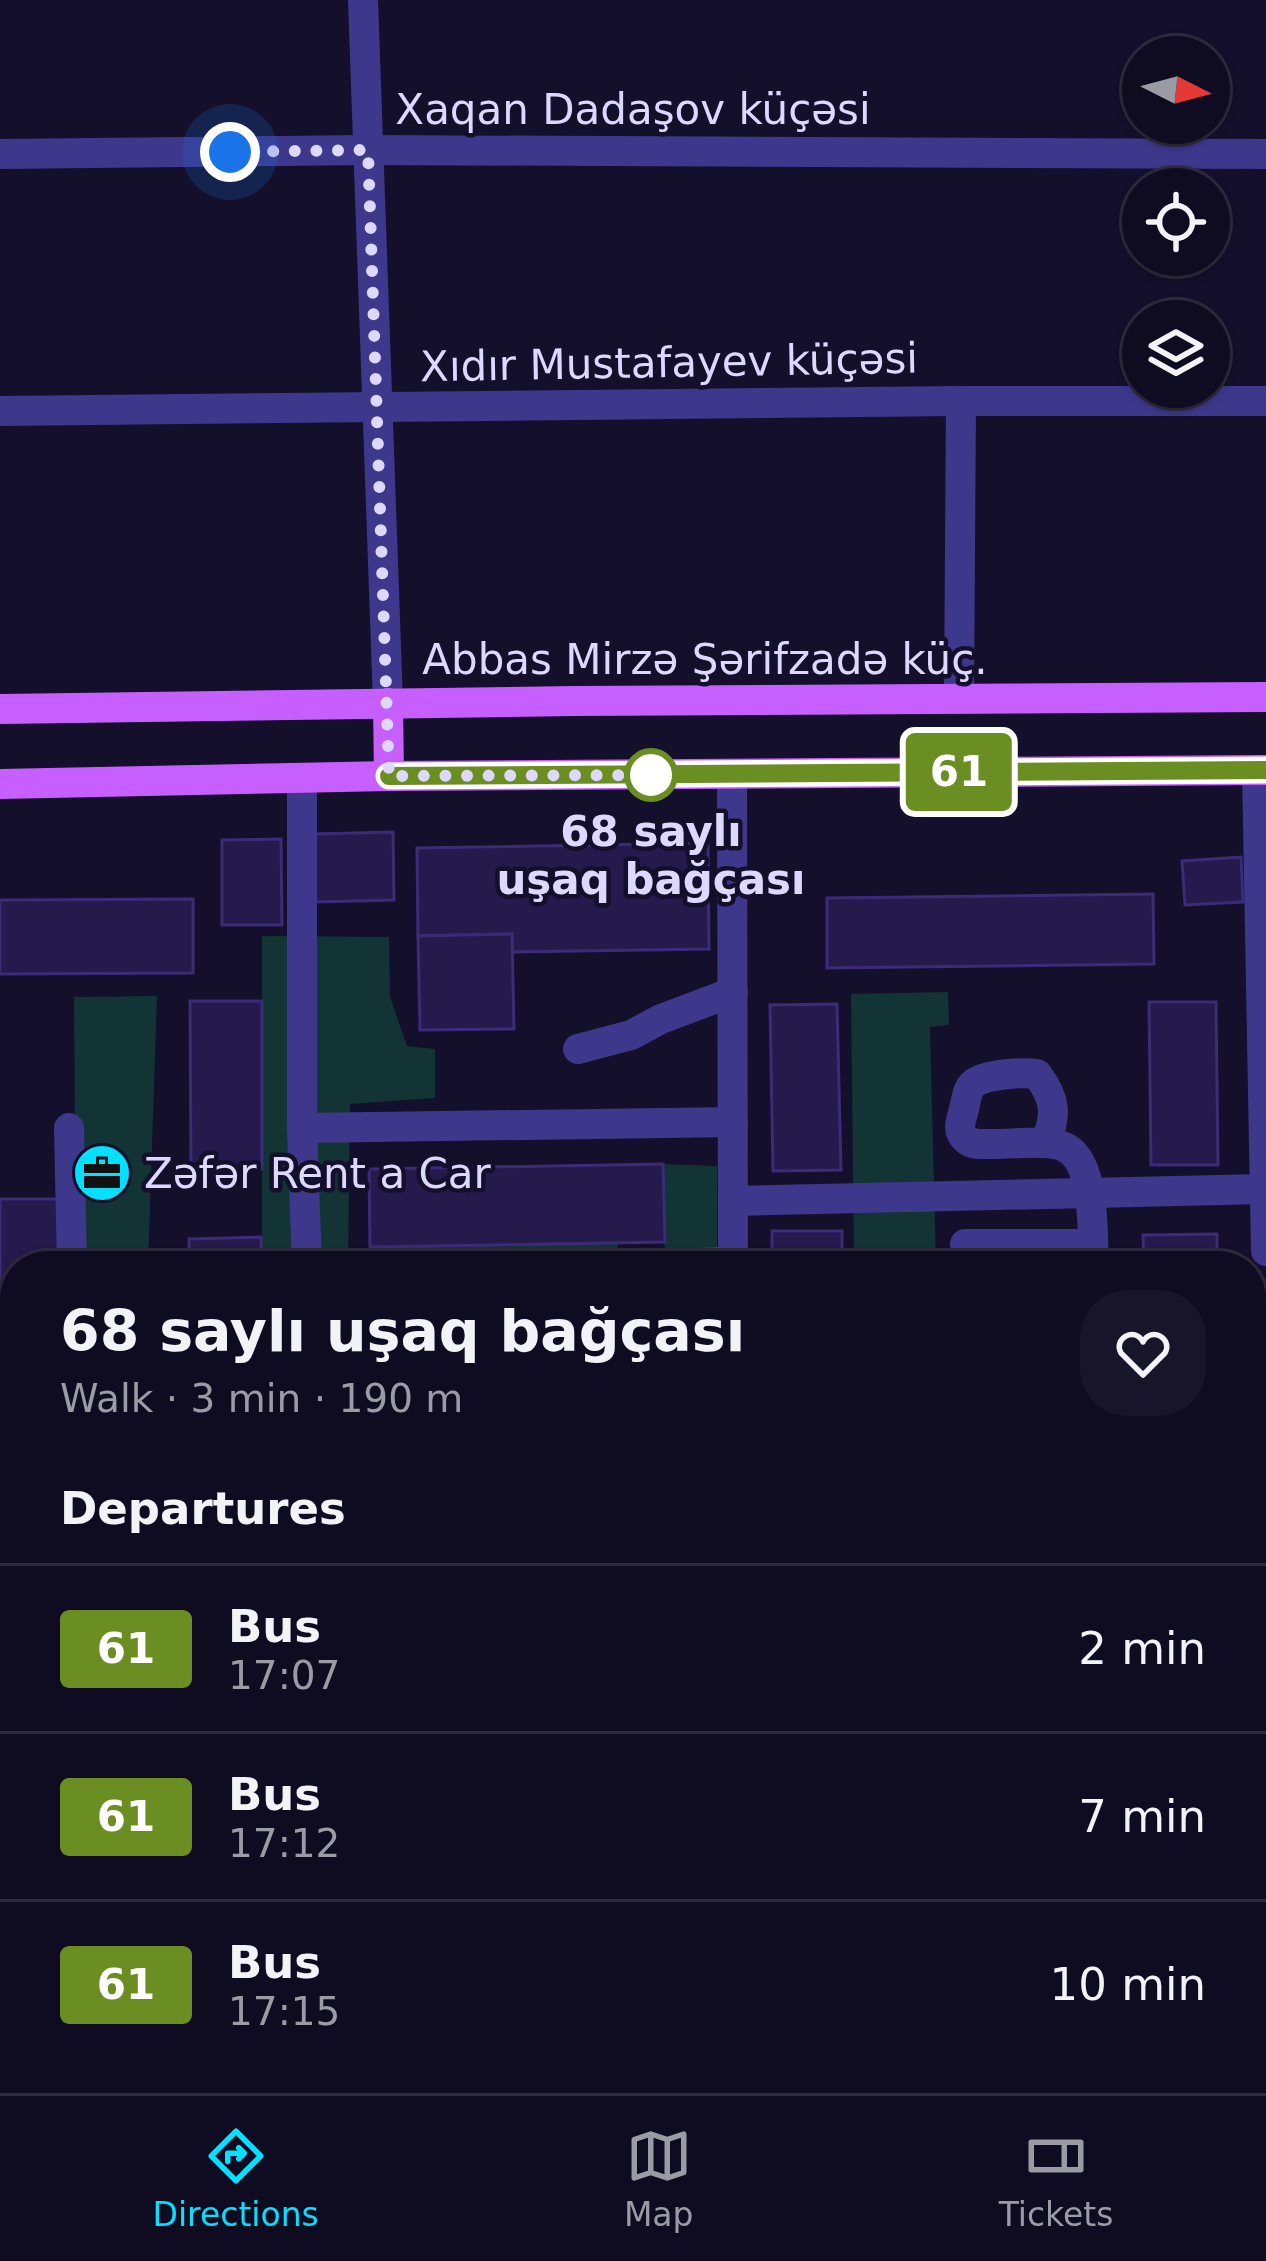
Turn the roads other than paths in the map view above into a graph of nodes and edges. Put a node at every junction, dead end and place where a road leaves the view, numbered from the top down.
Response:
1 (363, 0) edge
2 (368, 150) junction
3 (0, 154) edge
4 (1266, 154) edge
5 (961, 401) junction
6 (1266, 401) edge
7 (379, 407) junction
8 (0, 411) edge
9 (1266, 697) edge
10 (958, 699) junction
11 (388, 703) junction
12 (0, 709) edge
13 (1261, 770) edge
14 (733, 774) junction
15 (389, 776) junction
16 (302, 778) junction
17 (0, 784) edge
18 (1263, 949) edge
19 (733, 992) junction
20 (578, 1049) dead end
21 (1265, 1118) edge
22 (733, 1121) junction
23 (69, 1128) dead end
24 (302, 1128) junction
25 (1045, 1142) dead end
26 (1265, 1189) edge
27 (1090, 1193) junction
28 (734, 1201) junction
29 (964, 1244) dead end
30 (72, 1251) edge
31 (306, 1251) edge
32 (734, 1251) edge
33 (1047, 1251) edge
34 (1094, 1251) edge
35 (1266, 1251) edge

1 - 2 street
2 - 3 street, Xaqan Dadaşov küçəsi
2 - 4 street, Xaqan Dadaşov küçəsi
2 - 7 street
5 - 6 street, Xıdır Mustafayev küçəsi
5 - 7 street, Xıdır Mustafayev küçəsi
5 - 10 street
7 - 8 street, Xıdır Mustafayev küçəsi
7 - 11 street
9 - 10 main road, Abbas Mirzə Şərifzadə küç.
10 - 11 main road, Abbas Mirzə Şərifzadə küç.
11 - 12 main road, Abbas Mirzə Şərifzadə küç.
11 - 15 main road
13 - 14 main road
13 - 18 street
14 - 15 main road
14 - 19 street
15 - 16 main road
16 - 17 main road
16 - 24 street
18 - 21 street
19 - 20 street
19 - 22 street
21 - 26 street
22 - 24 street
22 - 28 street
23 - 30 street
24 - 31 street
25 - 27 street
26 - 27 street
26 - 35 street
27 - 28 street
27 - 34 street
28 - 32 street
29 - 33 street

